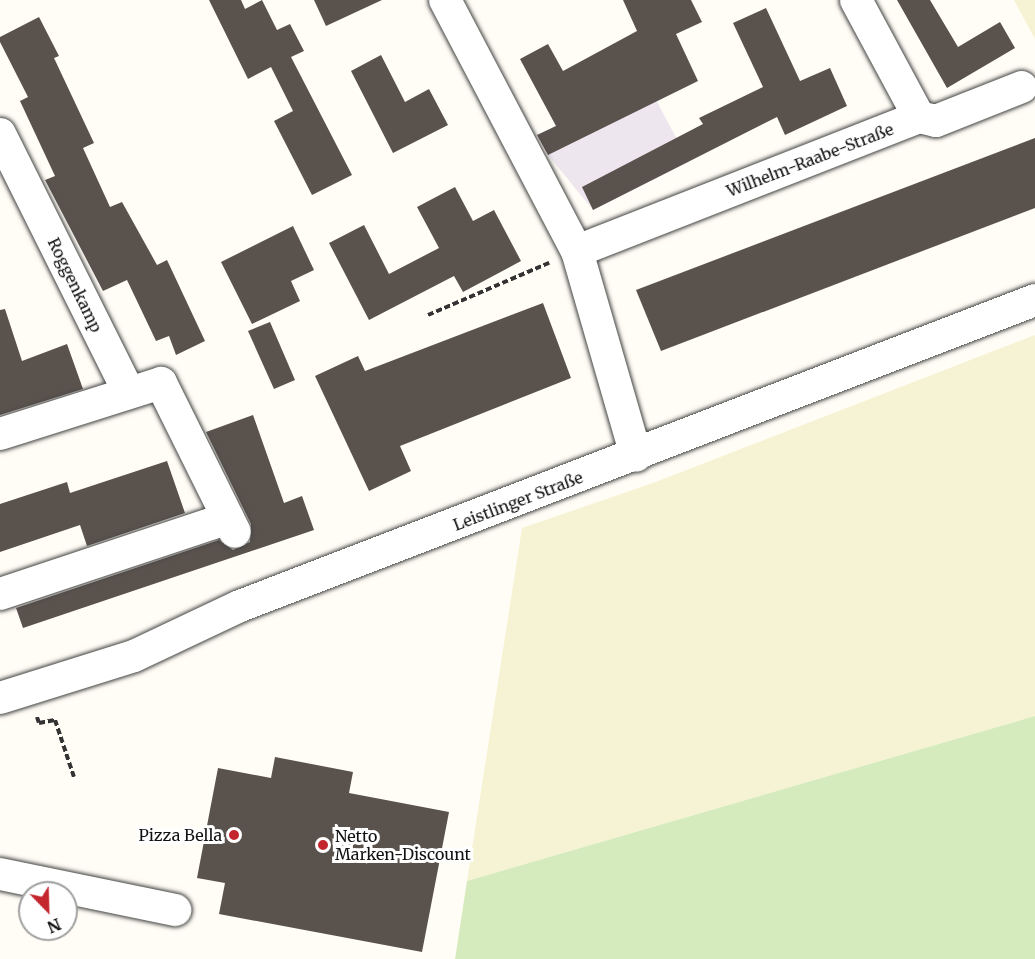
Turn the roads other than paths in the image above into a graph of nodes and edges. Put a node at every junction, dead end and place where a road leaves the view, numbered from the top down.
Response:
1 (445, 0) edge
2 (856, 0) edge
3 (1022, 87) dead end
4 (919, 117) junction
5 (0, 134) edge
6 (577, 251) junction
7 (1035, 300) edge
8 (129, 393) junction
9 (0, 434) edge
10 (636, 456) junction
11 (0, 594) edge
12 (0, 698) edge
13 (0, 874) edge
14 (175, 910) dead end

1 - 6 street
2 - 4 street
3 - 4 street
4 - 6 street, Wilhelm-Raabe-Straße
5 - 8 street, Roggenkamp
6 - 10 street
7 - 10 street, Leistlinger Straße
8 - 9 street
8 - 11 street
10 - 12 street, Leistlinger Straße
13 - 14 street

